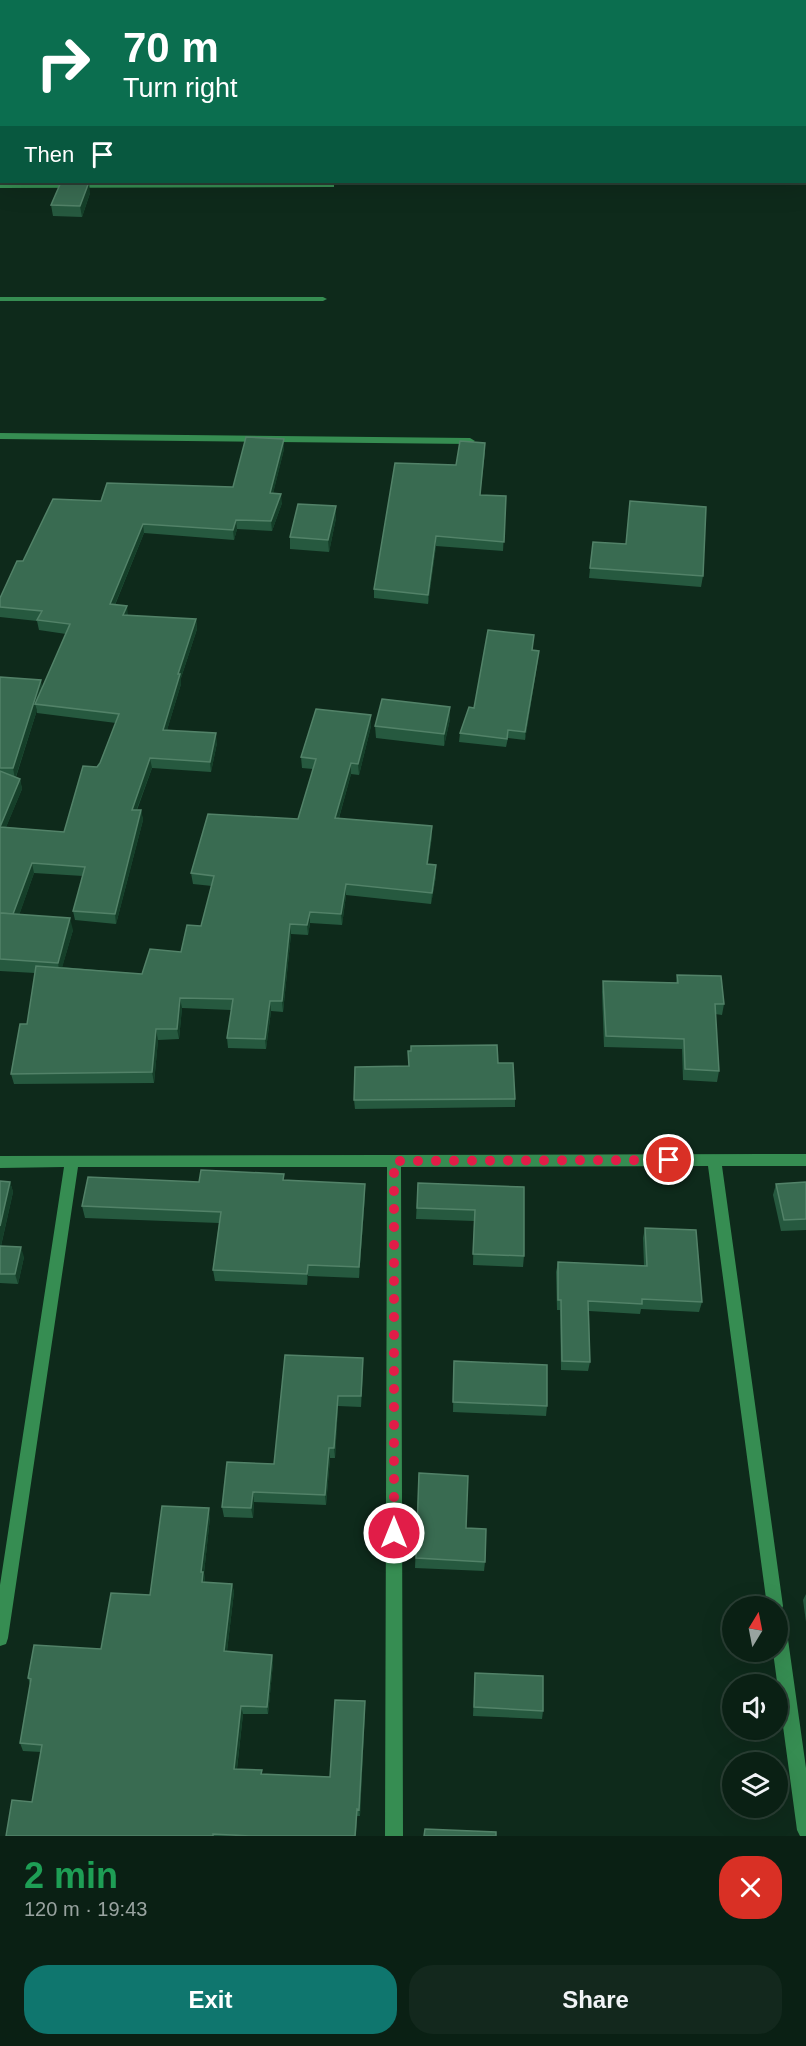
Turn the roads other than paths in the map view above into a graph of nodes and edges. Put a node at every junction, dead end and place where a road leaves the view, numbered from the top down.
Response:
1 (331, 185) dead end
2 (0, 186) edge
3 (0, 299) edge
4 (323, 299) dead end
5 (0, 436) edge
6 (470, 441) edge
7 (714, 1160) junction
8 (806, 1160) edge
9 (394, 1161) junction
10 (0, 1162) edge
11 (72, 1162) junction
12 (774, 1596) edge
13 (0, 1638) edge
14 (783, 1662) edge
15 (806, 1830) edge
16 (394, 1836) edge

1 - 2 street
3 - 4 street
5 - 6 street
7 - 8 street
7 - 9 street
7 - 12 street
9 - 11 street
9 - 16 street
10 - 11 street
11 - 13 street
14 - 15 street

